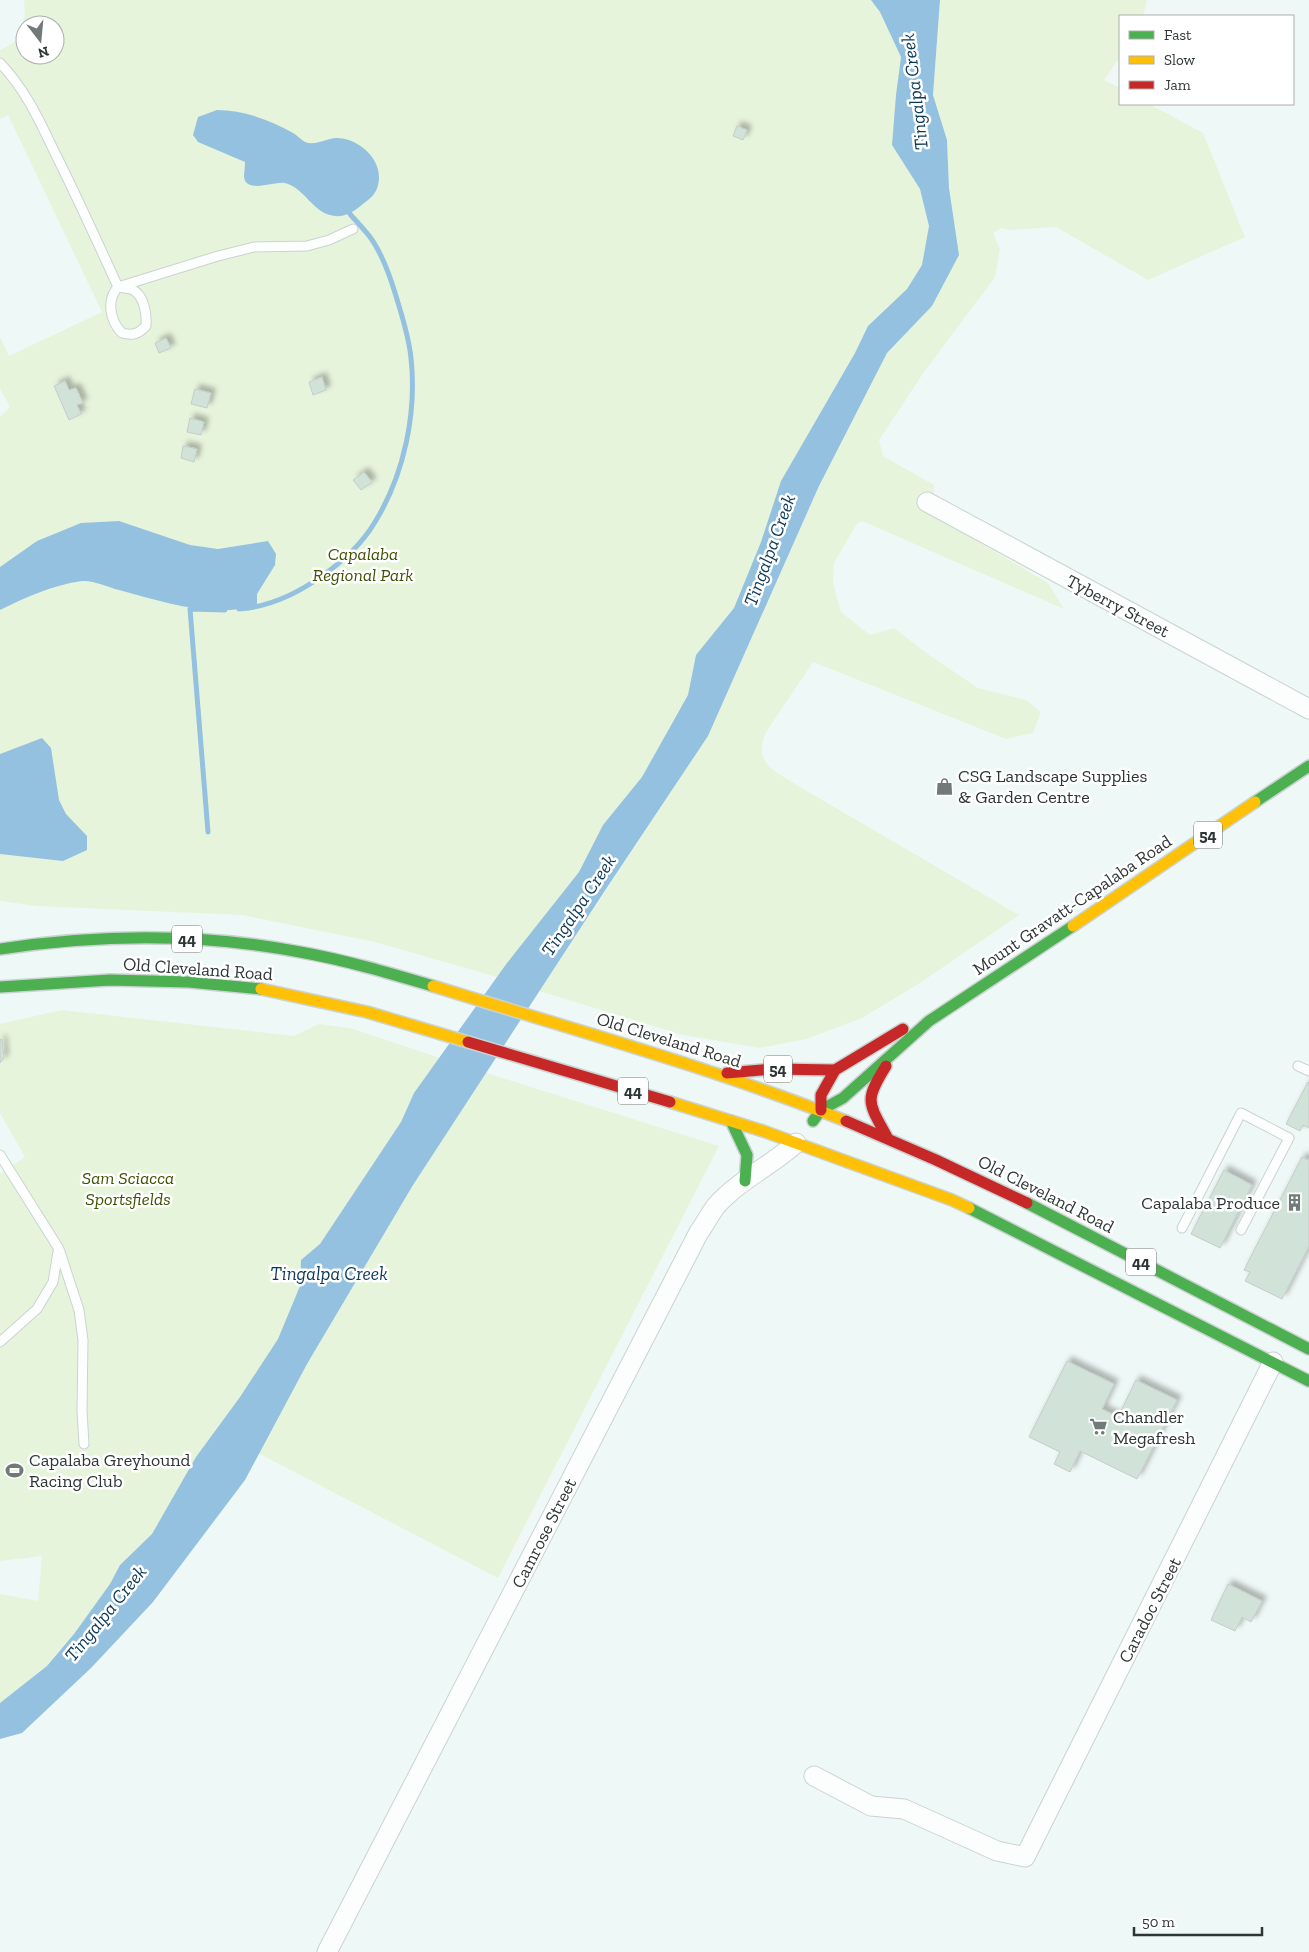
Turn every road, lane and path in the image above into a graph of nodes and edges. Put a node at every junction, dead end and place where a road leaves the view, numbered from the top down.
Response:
1 (0, 63) edge
2 (353, 229) dead end
3 (118, 287) junction
4 (927, 502) dead end
5 (1309, 709) edge
6 (1309, 766) edge
7 (0, 949) edge
8 (0, 987) edge
9 (929, 1021) junction
10 (895, 1052) junction
11 (1298, 1066) dead end
12 (835, 1070) junction
13 (1309, 1071) edge
14 (721, 1074) junction
15 (821, 1110) junction
16 (731, 1121) junction
17 (801, 1136) junction
18 (887, 1137) junction
19 (0, 1154) edge
20 (746, 1181) junction
21 (1182, 1228) dead end
22 (1241, 1230) dead end
23 (58, 1249) junction
24 (0, 1342) edge
25 (1309, 1349) edge
26 (1273, 1362) junction
27 (1309, 1381) edge
28 (84, 1444) dead end
29 (814, 1776) dead end
30 (327, 1952) edge

1 - 3 lane
2 - 3 lane
3 - 3 lane
4 - 5 street, Tyberry Street
6 - 9 main road, Mount Gravatt-Capalaba Road / 54
7 - 14 main road, Old Cleveland Road / 44
8 - 16 main road, Old Cleveland Road / 44
9 - 10 main road, Mount Gravatt-Capalaba Road / 54
9 - 12 main road, Mount Gravatt-Capalaba Road / 54
10 - 15 main road, Mount Gravatt-Capalaba Road / 54
10 - 18 main road
11 - 13 lane
12 - 14 main road, 54
12 - 15 main road, Mount Gravatt-Capalaba Road / 54
14 - 15 main road, Old Cleveland Road / 44
15 - 17 main road, Mount Gravatt-Capalaba Road / 54
15 - 18 main road, Old Cleveland Road / 44
16 - 17 main road, Old Cleveland Road / 44
16 - 20 main road
17 - 20 street, Camrose Street
17 - 26 main road, Old Cleveland Road / 44
18 - 25 main road, Old Cleveland Road / 44
19 - 23 lane
20 - 30 street, Camrose Street
21 - 22 lane
23 - 24 lane
23 - 28 lane
26 - 27 main road, Old Cleveland Road / 44
26 - 29 street, Caradoc Street

